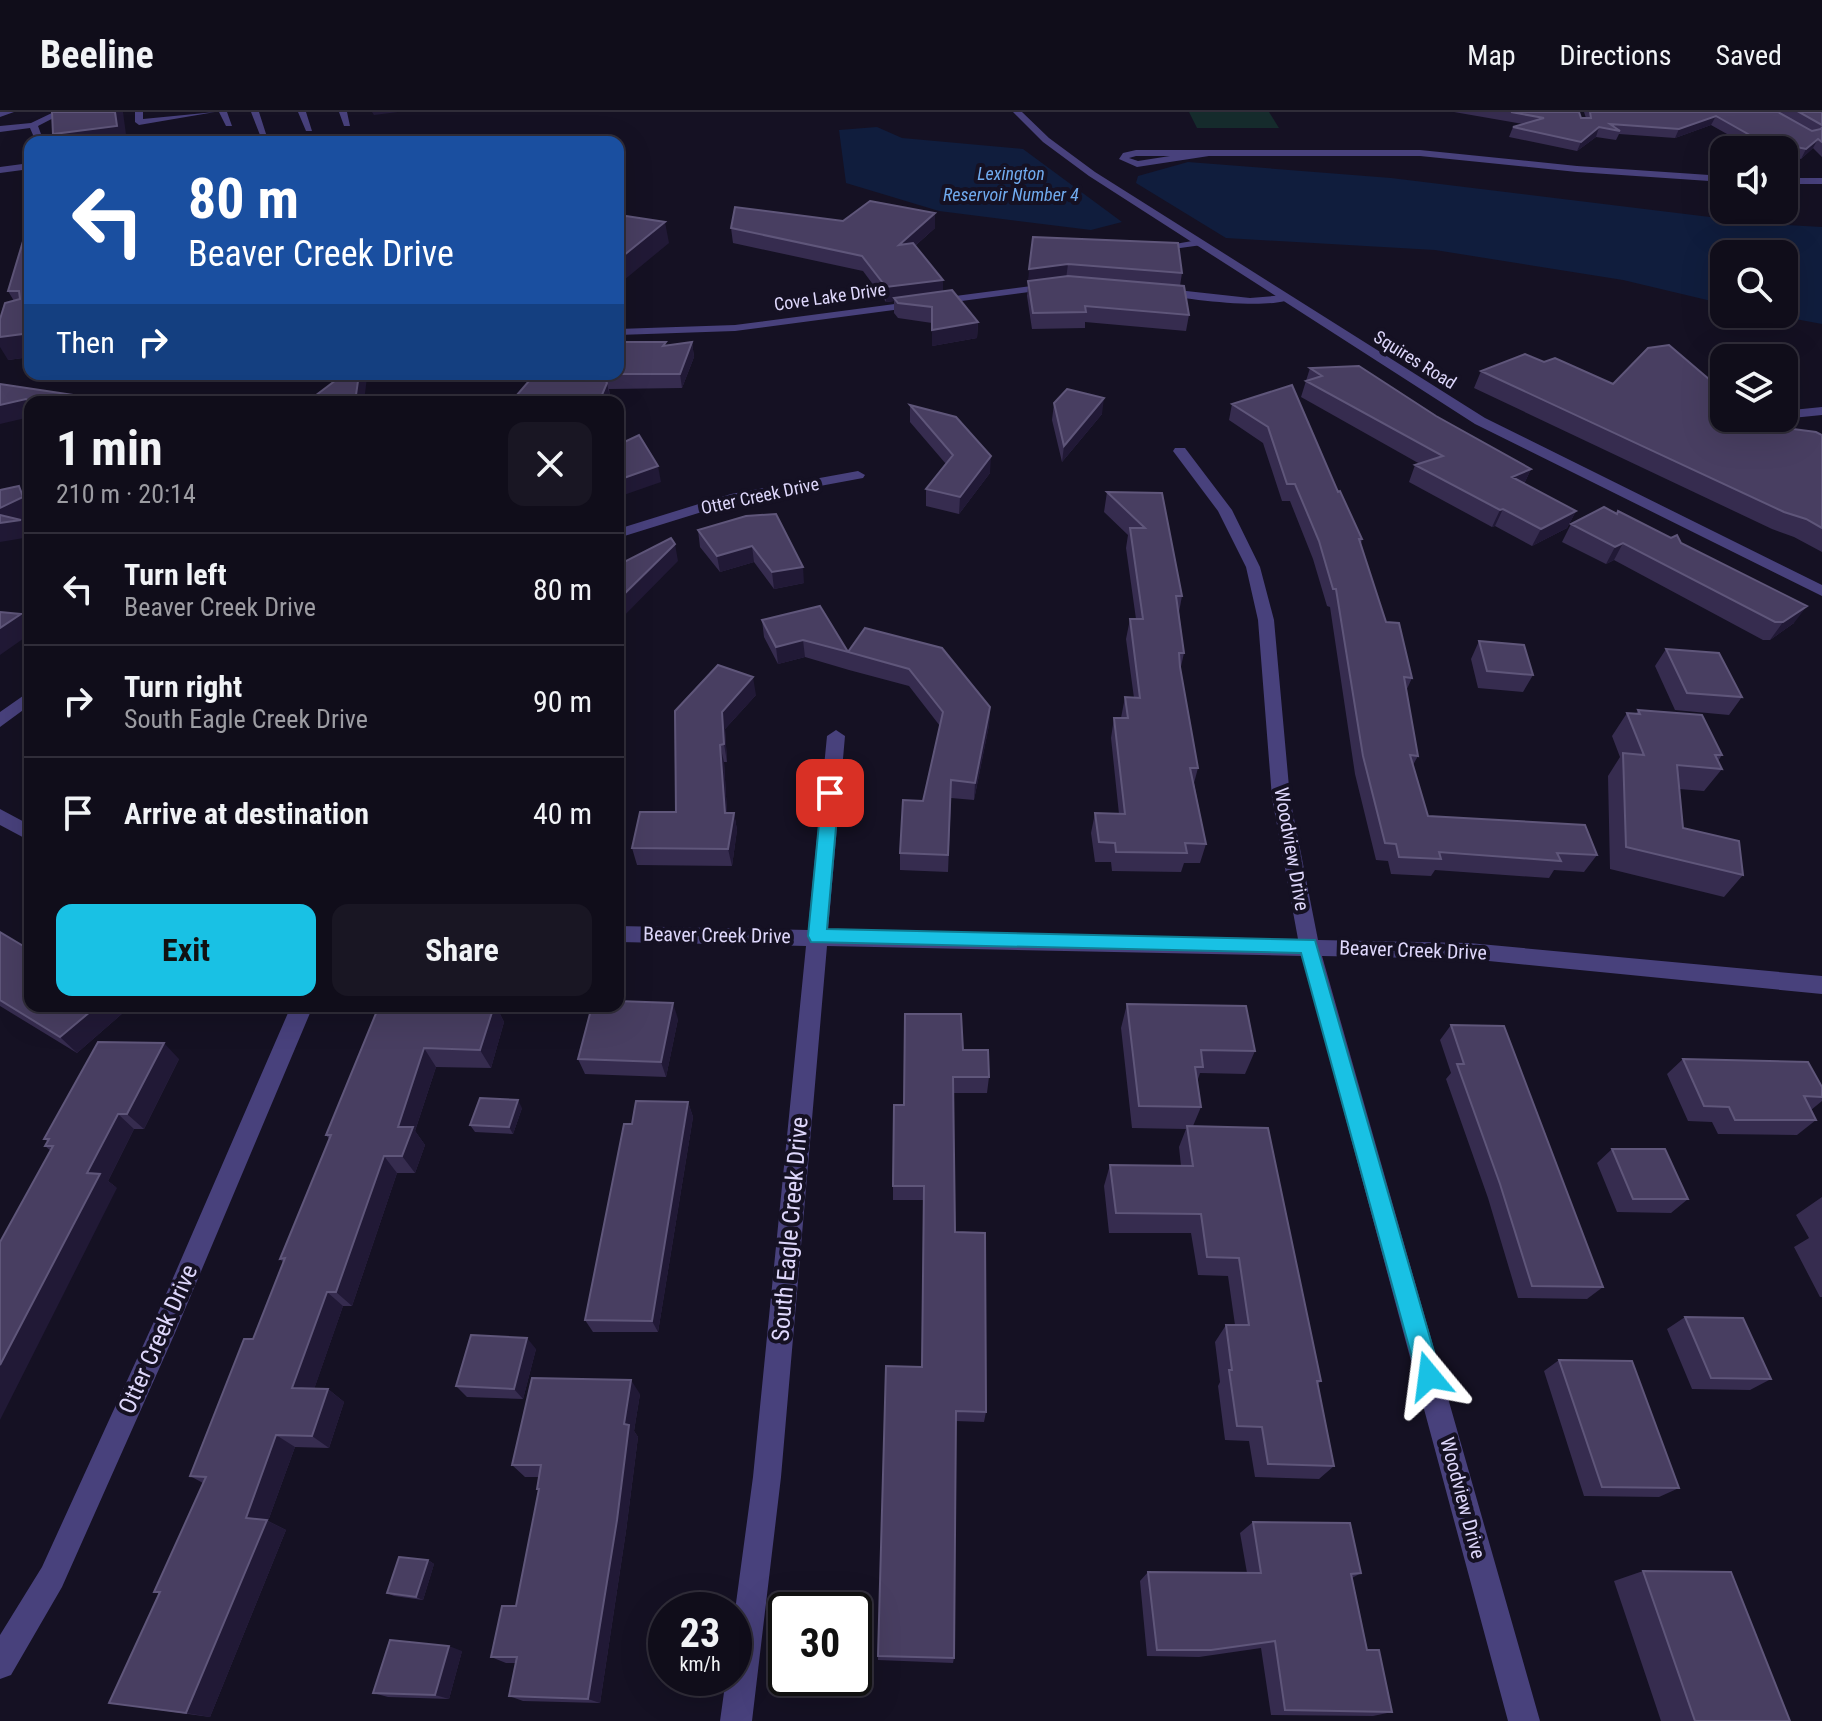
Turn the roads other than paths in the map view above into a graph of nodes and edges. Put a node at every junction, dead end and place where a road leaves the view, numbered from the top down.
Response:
1 (10, 112) edge
2 (61, 112) edge
3 (139, 112) edge
4 (211, 112) edge
5 (223, 112) edge
6 (255, 112) edge
7 (302, 112) edge
8 (343, 112) edge
9 (1017, 112) edge
10 (0, 114) edge
11 (229, 124) dead end
12 (347, 124) dead end
13 (33, 125) junction
14 (0, 129) edge
15 (309, 129) dead end
16 (264, 135) dead end
17 (38, 136) edge
18 (1202, 154) junction
19 (24, 167) edge
20 (0, 170) edge
21 (1710, 178) edge
22 (1798, 181) edge
23 (1822, 181) edge
24 (1198, 243) junction
25 (1142, 249) edge
26 (1066, 285) edge
27 (1142, 289) edge
28 (1286, 298) junction
29 (624, 332) edge
30 (1822, 411) edge
31 (1798, 413) edge
32 (1180, 451) dead end
33 (858, 475) dead end
34 (624, 532) edge
35 (1822, 591) edge
36 (24, 701) edge
37 (0, 721) edge
38 (836, 736) dead end
39 (0, 816) edge
40 (24, 830) edge
41 (624, 934) edge
42 (818, 936) junction
43 (1309, 945) junction
44 (1822, 985) edge
45 (299, 1012) edge
46 (0, 1664) edge
47 (736, 1721) edge
48 (1524, 1721) edge

1 - 10 street
2 - 13 street
3 - 4 street
5 - 11 street
6 - 16 street
7 - 15 street
8 - 12 street
9 - 24 street, Squires Road
13 - 14 street
13 - 17 street
18 - 18 street
18 - 21 street
19 - 20 street
22 - 23 street
24 - 25 street
24 - 28 street, Squires Road
26 - 29 street, Cove Lake Drive
27 - 28 street
28 - 35 street, Squires Road
30 - 31 street
32 - 43 street, Woodview Drive
33 - 34 street, Otter Creek Drive
36 - 37 street
38 - 42 street, South Eagle Creek Drive
39 - 40 street
41 - 42 street, Beaver Creek Drive
42 - 43 street, Beaver Creek Drive
42 - 47 street, South Eagle Creek Drive
43 - 44 street, Beaver Creek Drive
43 - 48 street, Woodview Drive
45 - 46 street, Otter Creek Drive

